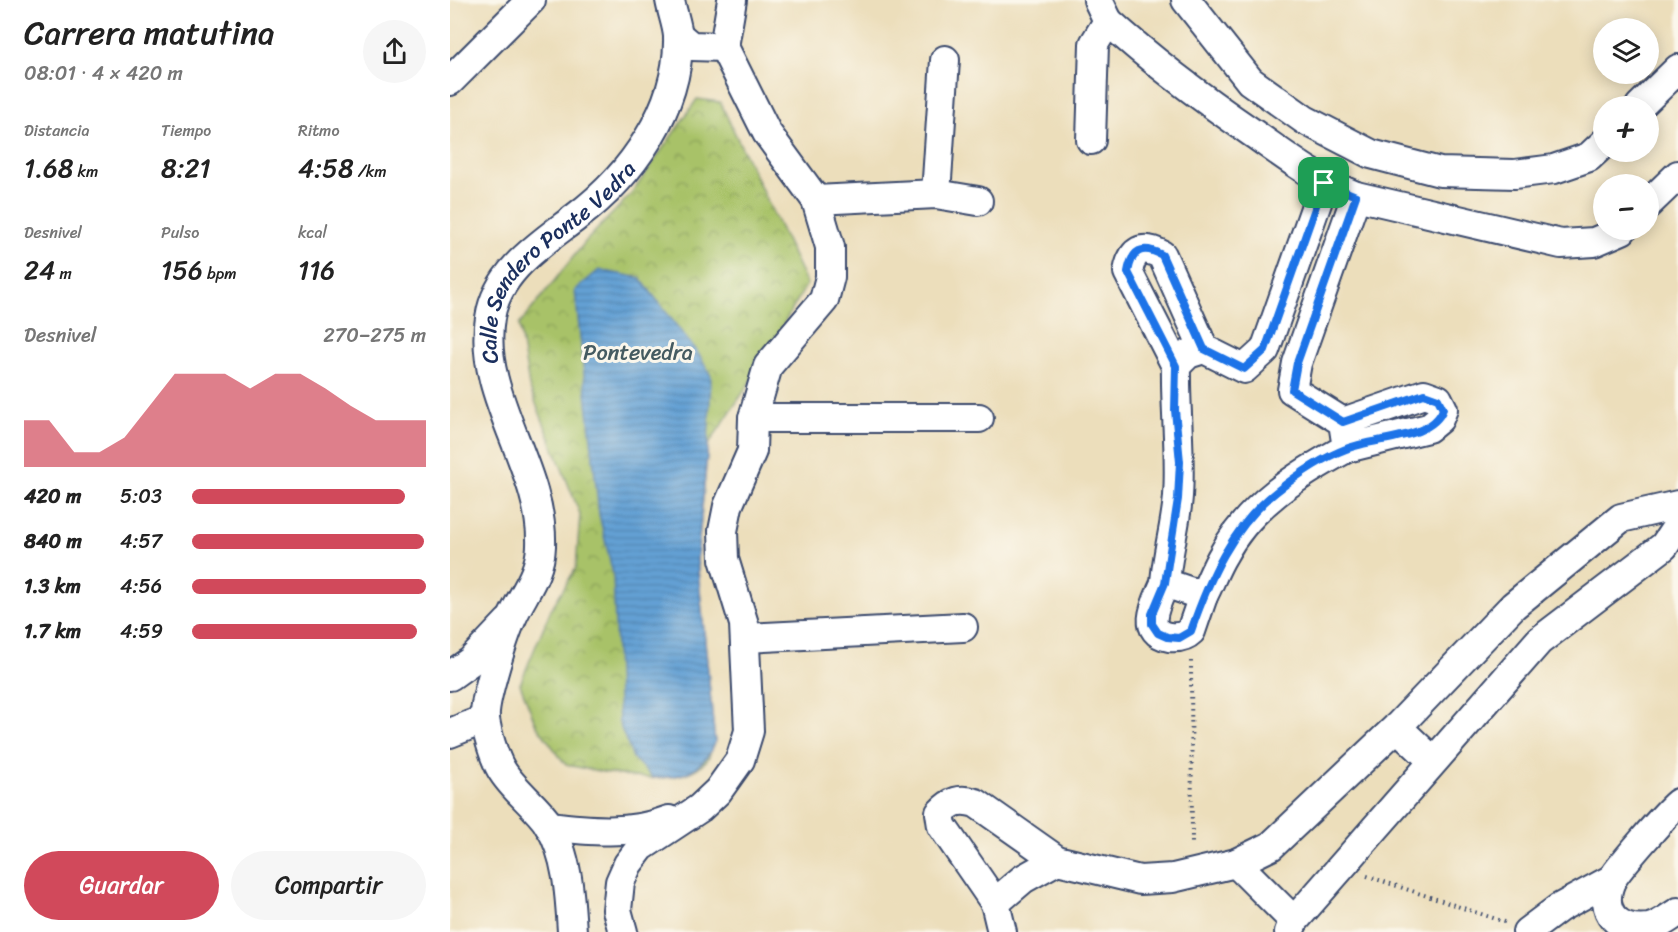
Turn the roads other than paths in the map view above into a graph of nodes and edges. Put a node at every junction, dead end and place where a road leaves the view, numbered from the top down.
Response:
1 (531, 0) edge
2 (665, 0) edge
3 (670, 0) edge
4 (732, 0) edge
5 (1186, 0) edge
6 (1103, 10) edge
7 (678, 35) junction
8 (724, 47) junction
9 (945, 60) dead end
10 (1678, 69) edge
11 (450, 81) edge
12 (1650, 96) edge
13 (1091, 140) dead end
14 (1593, 153) edge
15 (1678, 175) edge
16 (1324, 183) junction
17 (1659, 193) edge
18 (936, 194) junction
19 (1356, 196) junction
20 (816, 200) junction
21 (978, 201) dead end
22 (1599, 240) edge
23 (1204, 349) junction
24 (1176, 366) junction
25 (753, 418) junction
26 (979, 418) dead end
27 (1678, 505) edge
28 (1678, 525) edge
29 (1165, 583) junction
30 (1203, 596) junction
31 (512, 618) junction
32 (963, 627) dead end
33 (745, 638) junction
34 (450, 676) edge
35 (485, 719) junction
36 (1397, 727) junction
37 (450, 733) edge
38 (1433, 761) junction
39 (1678, 803) edge
40 (700, 808) junction
41 (549, 826) junction
42 (1057, 860) junction
43 (1236, 863) junction
44 (1612, 879) junction
45 (995, 903) junction
46 (1678, 912) edge
47 (1291, 927) edge
48 (1649, 930) edge
49 (1528, 931) edge
50 (572, 932) edge
51 (623, 932) edge
52 (1002, 932) edge

1 - 11 street
2 - 3 street
3 - 7 street, Calle Sendero Ponte Vedra
4 - 8 street
5 - 14 street
6 - 13 street
6 - 16 street
7 - 8 street
7 - 31 street, Calle Sendero Ponte Vedra
8 - 20 street
9 - 18 street
10 - 12 street
15 - 17 street
16 - 19 street
16 - 23 street
18 - 20 street
18 - 21 street
19 - 22 street
19 - 30 street
20 - 25 street
23 - 24 street
23 - 24 street
24 - 29 street
25 - 26 street
25 - 33 street
27 - 36 street
28 - 38 street
29 - 30 street
29 - 30 street
31 - 34 street
31 - 35 street, Calle Sendero Ponte Vedra
32 - 33 street
33 - 40 street
35 - 37 street
35 - 41 street, Calle Sendero Ponte Vedra
36 - 38 street
36 - 43 street
38 - 47 street
39 - 44 street
40 - 41 street
40 - 51 street
41 - 50 street, Calle Sendero Ponte Vedra
42 - 43 street
42 - 45 street
42 - 45 street
43 - 47 street
44 - 48 street
44 - 49 street
45 - 52 street
46 - 48 street

